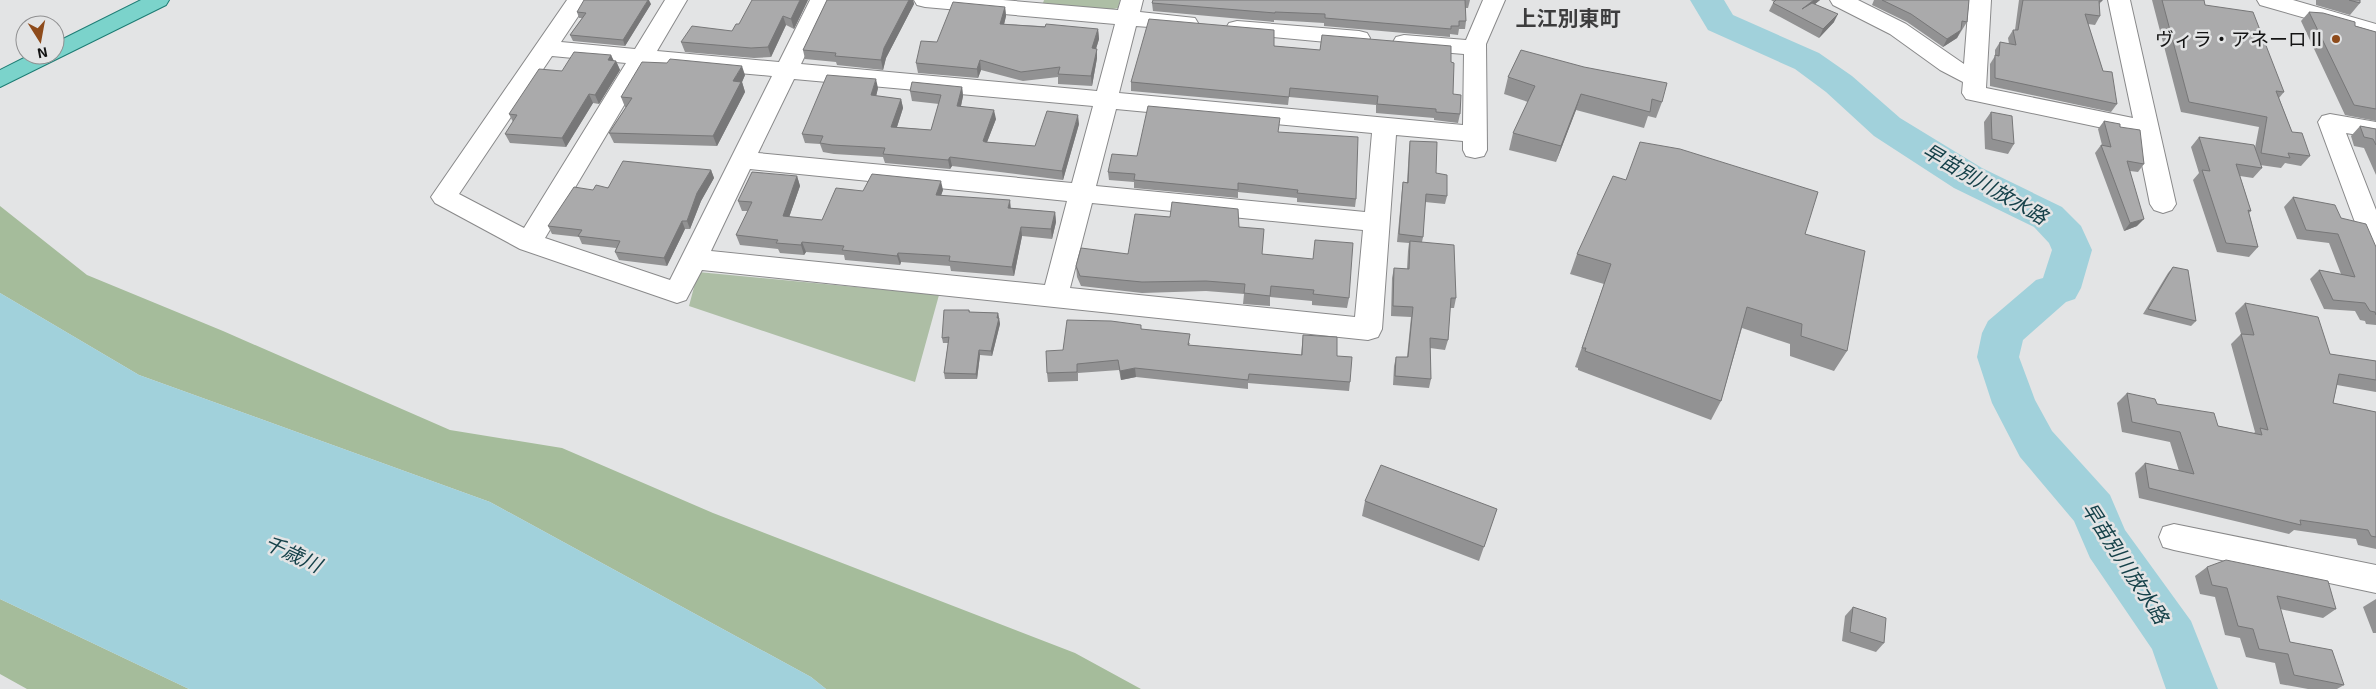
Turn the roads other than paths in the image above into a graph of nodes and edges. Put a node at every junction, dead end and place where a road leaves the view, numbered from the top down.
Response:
1 (124, 0) edge
2 (158, 0) edge
3 (578, 0) edge
4 (676, 0) edge
5 (821, 0) edge
6 (925, 0) edge
7 (1494, 0) edge
8 (1841, 0) edge
9 (1980, 0) edge
10 (2119, 0) edge
11 (2268, 0) edge
12 (1130, 9) edge
13 (2376, 31) edge
14 (65, 41) edge
15 (65, 43) edge
16 (546, 48) junction
17 (1475, 48) junction
18 (15, 55) edge
19 (641, 57) junction
20 (0, 62) edge
21 (25, 65) edge
22 (786, 70) junction
23 (0, 79) edge
24 (1975, 79) junction
25 (1106, 100) junction
26 (1385, 126) junction
27 (2147, 128) junction
28 (2376, 130) edge
29 (742, 160) junction
30 (1081, 193) junction
31 (2163, 204) dead end
32 (1377, 222) junction
33 (529, 242) junction
34 (2376, 244) edge
35 (694, 259) junction
36 (1054, 296) junction
37 (2174, 537) dead end
38 (2376, 579) edge

1 - 14 main road
2 - 15 main road
3 - 16 street
4 - 19 street
5 - 22 street
6 - 12 street
7 - 17 street
8 - 24 street
9 - 24 street
10 - 27 street
11 - 13 street
12 - 17 street
12 - 25 street
16 - 19 street
16 - 33 street
17 - 26 street
18 - 20 main road
19 - 22 street
19 - 33 street
21 - 23 main road
22 - 25 street
22 - 29 street
24 - 27 street
25 - 26 street
25 - 30 street
26 - 32 street
27 - 31 street
28 - 34 street
29 - 30 street
29 - 35 street
30 - 32 street
30 - 36 street
32 - 36 street
33 - 35 street
35 - 36 street
37 - 38 street

